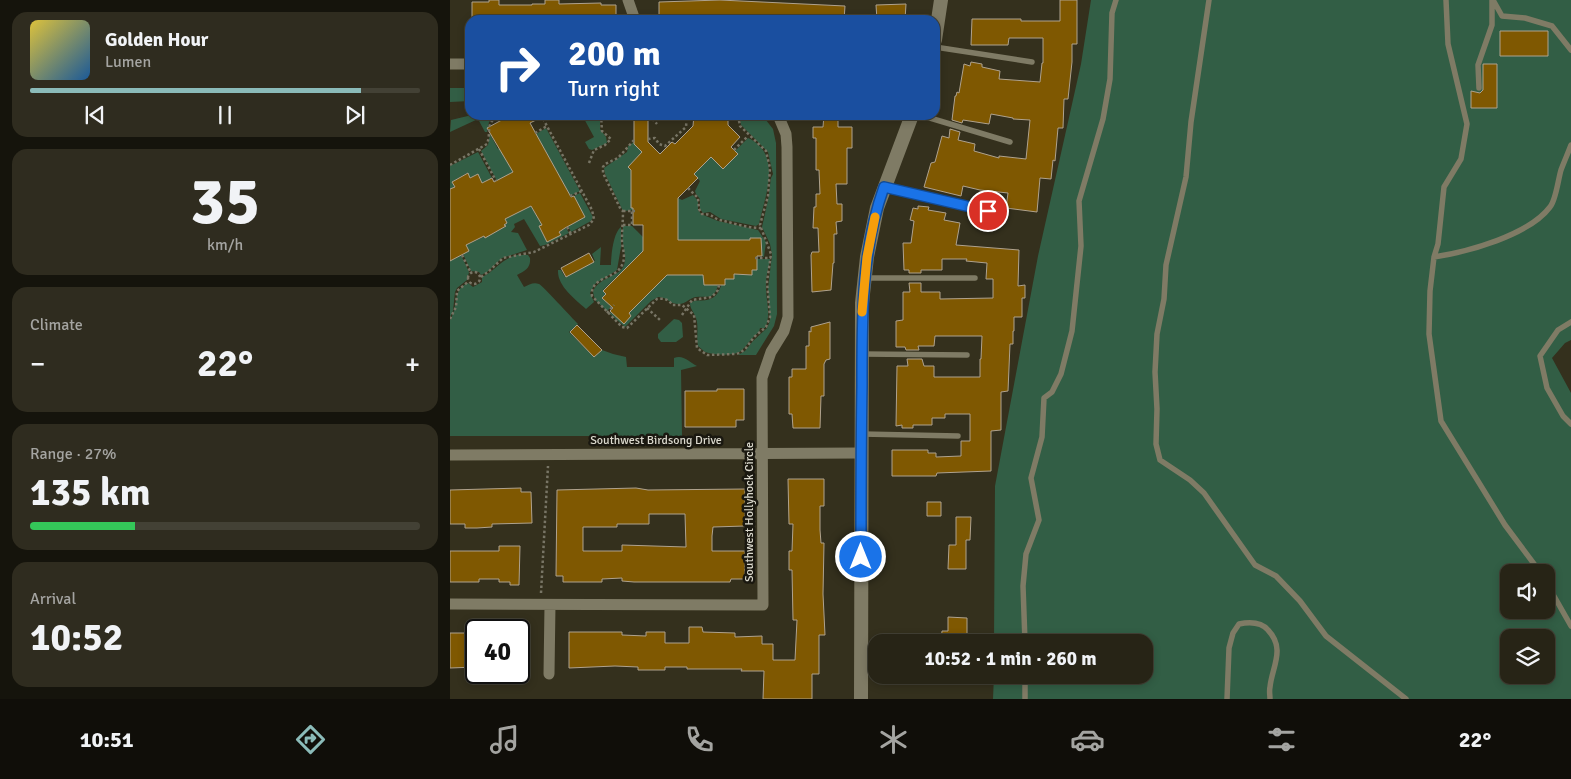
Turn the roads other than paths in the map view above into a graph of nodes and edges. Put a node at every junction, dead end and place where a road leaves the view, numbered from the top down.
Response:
1 (628, 0) edge
2 (942, 0) edge
3 (1116, 0) edge
4 (1209, 0) edge
5 (1446, 0) edge
6 (1492, 0) edge
7 (633, 15) edge
8 (939, 15) edge
9 (940, 48) edge
10 (1571, 50) edge
11 (1032, 62) dead end
12 (450, 64) edge
13 (465, 64) edge
14 (1479, 88) dead end
15 (780, 120) edge
16 (910, 120) edge
17 (937, 120) edge
18 (1010, 142) dead end
19 (1571, 145) edge
20 (884, 187) junction
21 (988, 211) dead end
22 (1434, 257) junction
23 (865, 278) junction
24 (976, 278) dead end
25 (1571, 322) edge
26 (862, 354) junction
27 (967, 355) dead end
28 (1571, 424) edge
29 (862, 434) junction
30 (958, 436) dead end
31 (762, 453) junction
32 (861, 453) junction
33 (450, 455) edge
34 (1534, 564) edge
35 (1555, 598) edge
36 (450, 604) edge
37 (545, 605) junction
38 (1571, 626) edge
39 (1025, 634) edge
40 (549, 674) dead end
41 (1025, 684) edge
42 (861, 699) edge
43 (1025, 699) edge
44 (1227, 699) edge
45 (1270, 699) edge
46 (1406, 699) edge

1 - 7 street
2 - 8 street
3 - 39 lane
4 - 46 lane
5 - 22 lane
6 - 10 lane
6 - 14 lane
9 - 11 lane
12 - 13 street
15 - 31 street, Southwest Hollyhock Circle
16 - 20 street
17 - 18 lane
19 - 22 lane
20 - 21 lane
20 - 23 street
22 - 34 lane
23 - 24 lane
23 - 26 street
25 - 28 lane
26 - 27 lane
26 - 29 street
29 - 30 lane
29 - 32 street
31 - 32 street, Southwest Birdsong Drive
31 - 33 street, Southwest Birdsong Drive
31 - 37 street, Southwest Hollyhock Circle
32 - 42 street
35 - 38 lane
36 - 37 street, Southwest Hollyhock Circle
37 - 40 street
41 - 43 lane
44 - 45 lane

